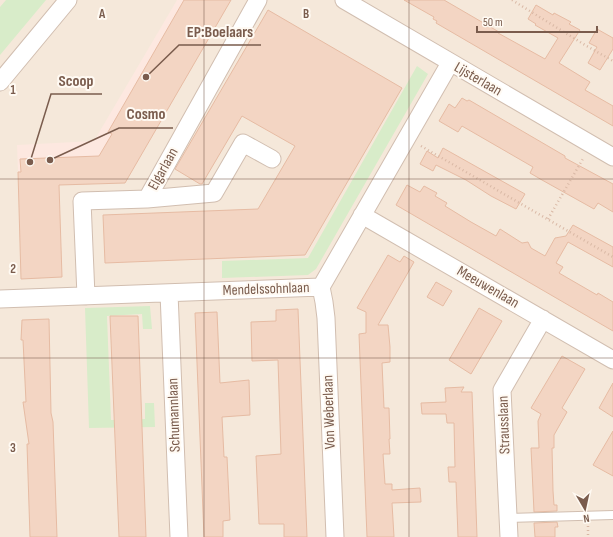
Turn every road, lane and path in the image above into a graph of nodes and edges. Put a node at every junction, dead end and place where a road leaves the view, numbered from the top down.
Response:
1 (68, 0) edge
2 (258, 0) edge
3 (344, 0) edge
4 (512, 0) edge
5 (613, 61) edge
6 (450, 63) junction
7 (0, 82) edge
8 (406, 138) junction
9 (591, 144) junction
10 (613, 157) edge
11 (272, 159) dead end
12 (146, 199) junction
13 (362, 215) junction
14 (548, 219) junction
15 (613, 257) edge
16 (321, 287) junction
17 (169, 293) junction
18 (86, 296) junction
19 (0, 299) edge
20 (543, 319) junction
21 (613, 360) edge
22 (613, 515) edge
23 (508, 518) junction
24 (179, 537) edge
25 (335, 537) edge
26 (508, 537) edge

1 - 7 street
2 - 12 street, Elgarlaan
3 - 6 street, Lijsterlaan
4 - 5 path
6 - 8 street, Mendelssohnlaan
6 - 9 street, Lijsterlaan
8 - 13 street, Mendelssohnlaan
8 - 14 path
9 - 10 street, Lijsterlaan
9 - 14 path
11 - 12 street
12 - 18 street, Elgarlaan
13 - 16 street, Mendelssohnlaan
13 - 20 street, Meeuwenlaan
14 - 15 path
16 - 17 street, Mendelssohnlaan
16 - 25 street, Von Weberlaan
17 - 18 street, Mendelssohnlaan
17 - 24 street, Schumannlaan
18 - 19 street, Mendelssohnlaan
20 - 21 street, Meeuwenlaan
20 - 23 street, Strausslaan
22 - 23 lane
23 - 26 street, Strausslaan

